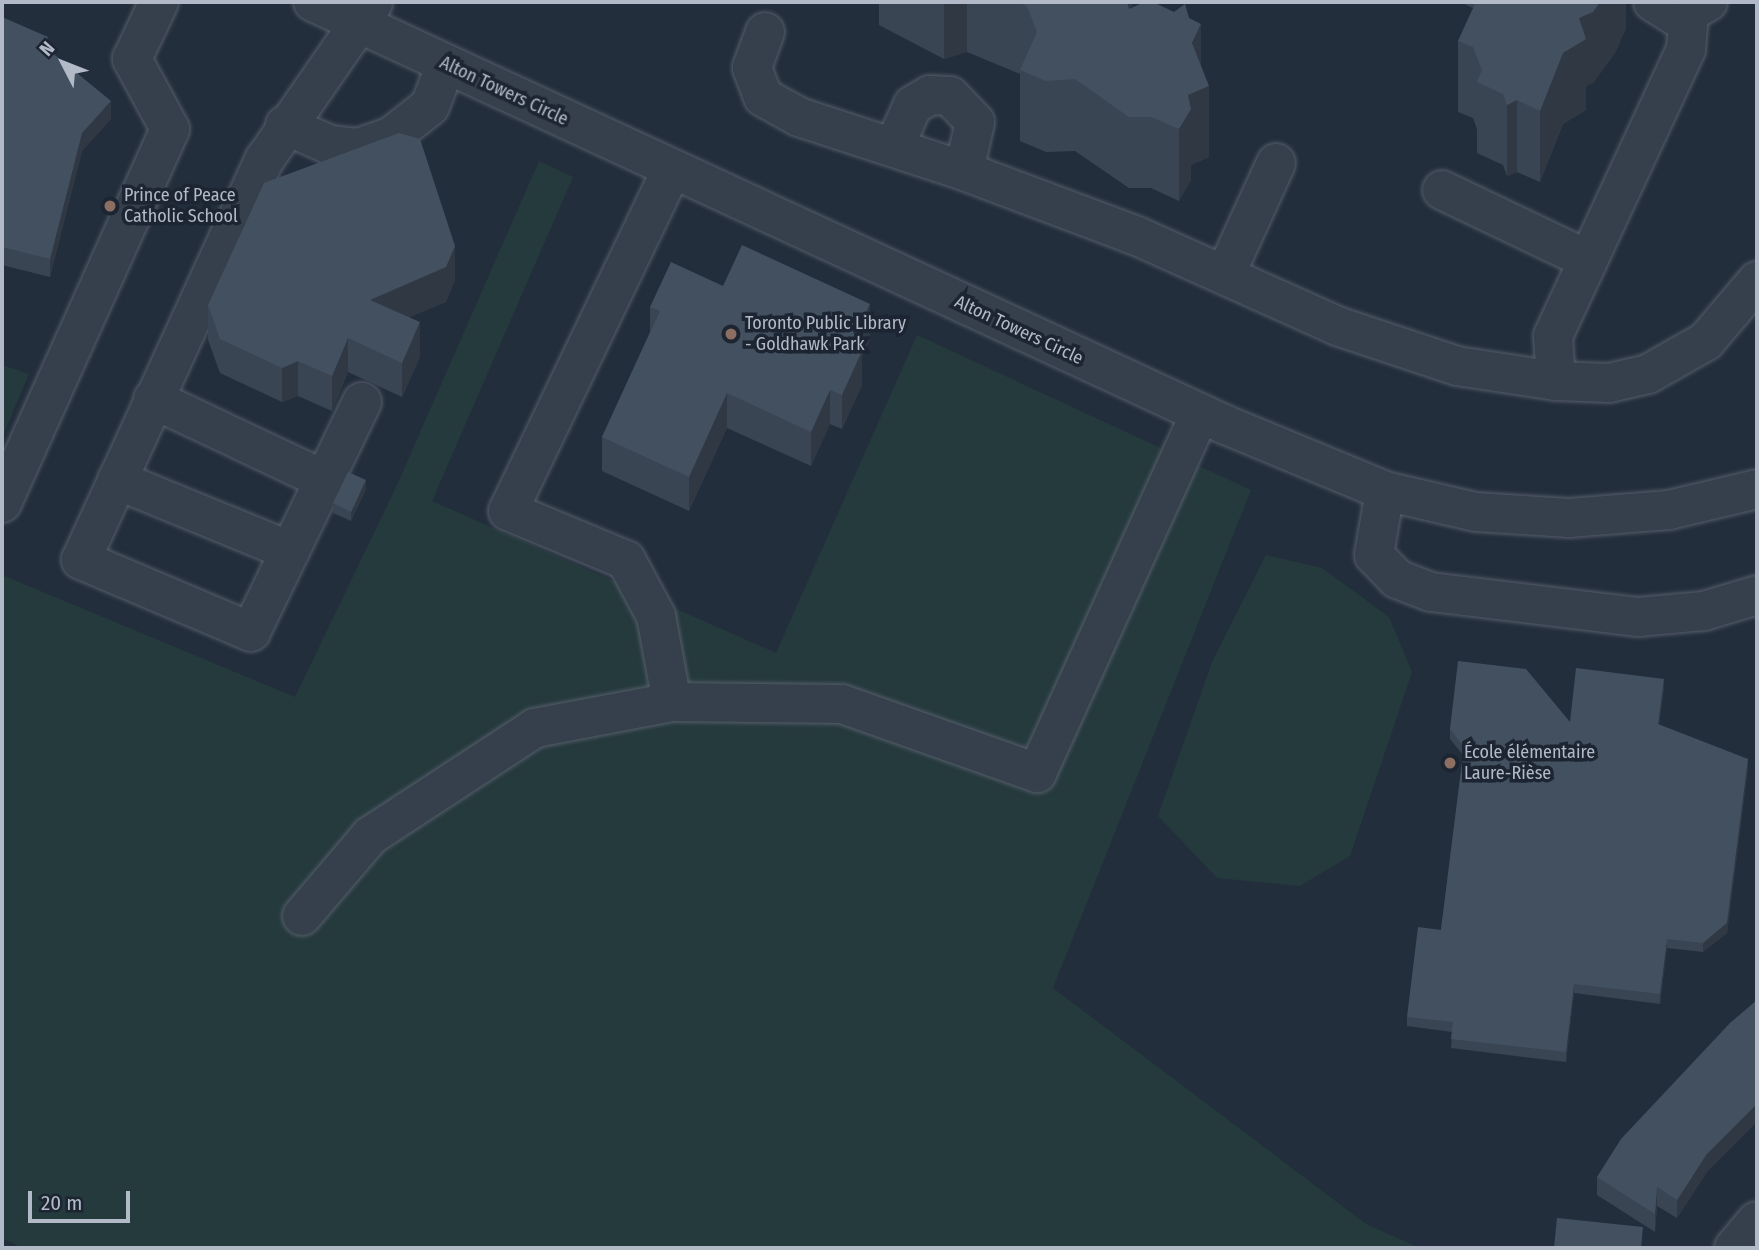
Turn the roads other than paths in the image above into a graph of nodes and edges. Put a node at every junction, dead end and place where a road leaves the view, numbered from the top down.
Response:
1 (159, 2) edge
2 (313, 2) edge
3 (1653, 2) edge
4 (1699, 10) edge
5 (367, 12) edge
6 (765, 32) dead end
7 (446, 64) junction
8 (285, 125) junction
9 (894, 146) junction
10 (1276, 163) dead end
11 (671, 169) junction
12 (964, 170) junction
13 (1443, 190) dead end
14 (1588, 260) junction
15 (1226, 275) junction
16 (1757, 281) edge
17 (1556, 381) junction
18 (153, 399) junction
19 (362, 402) dead end
20 (1200, 413) junction
21 (117, 480) junction
22 (324, 480) junction
23 (1757, 489) edge
24 (1385, 491) junction
25 (2, 503) edge
26 (290, 551) junction
27 (1757, 595) edge
28 (672, 702) junction
29 (302, 916) dead end
30 (1757, 1222) edge
31 (1734, 1248) edge

1 - 25 street
2 - 5 street, Alton Towers Circle
3 - 4 street
4 - 14 street
5 - 7 street, Alton Towers Circle
5 - 8 street
6 - 9 street
7 - 8 street
7 - 11 street, Alton Towers Circle
8 - 18 street
9 - 12 street
9 - 12 street
10 - 15 street
11 - 20 street, Alton Towers Circle
11 - 28 street
12 - 15 street
13 - 14 street
14 - 17 street
15 - 17 street
16 - 17 street
18 - 21 street
18 - 22 street
19 - 22 street
20 - 24 street, Alton Towers Circle
20 - 28 street
21 - 26 street
21 - 26 street
22 - 26 street
23 - 24 street, Alton Towers Circle
24 - 27 street
28 - 29 street
30 - 31 street

